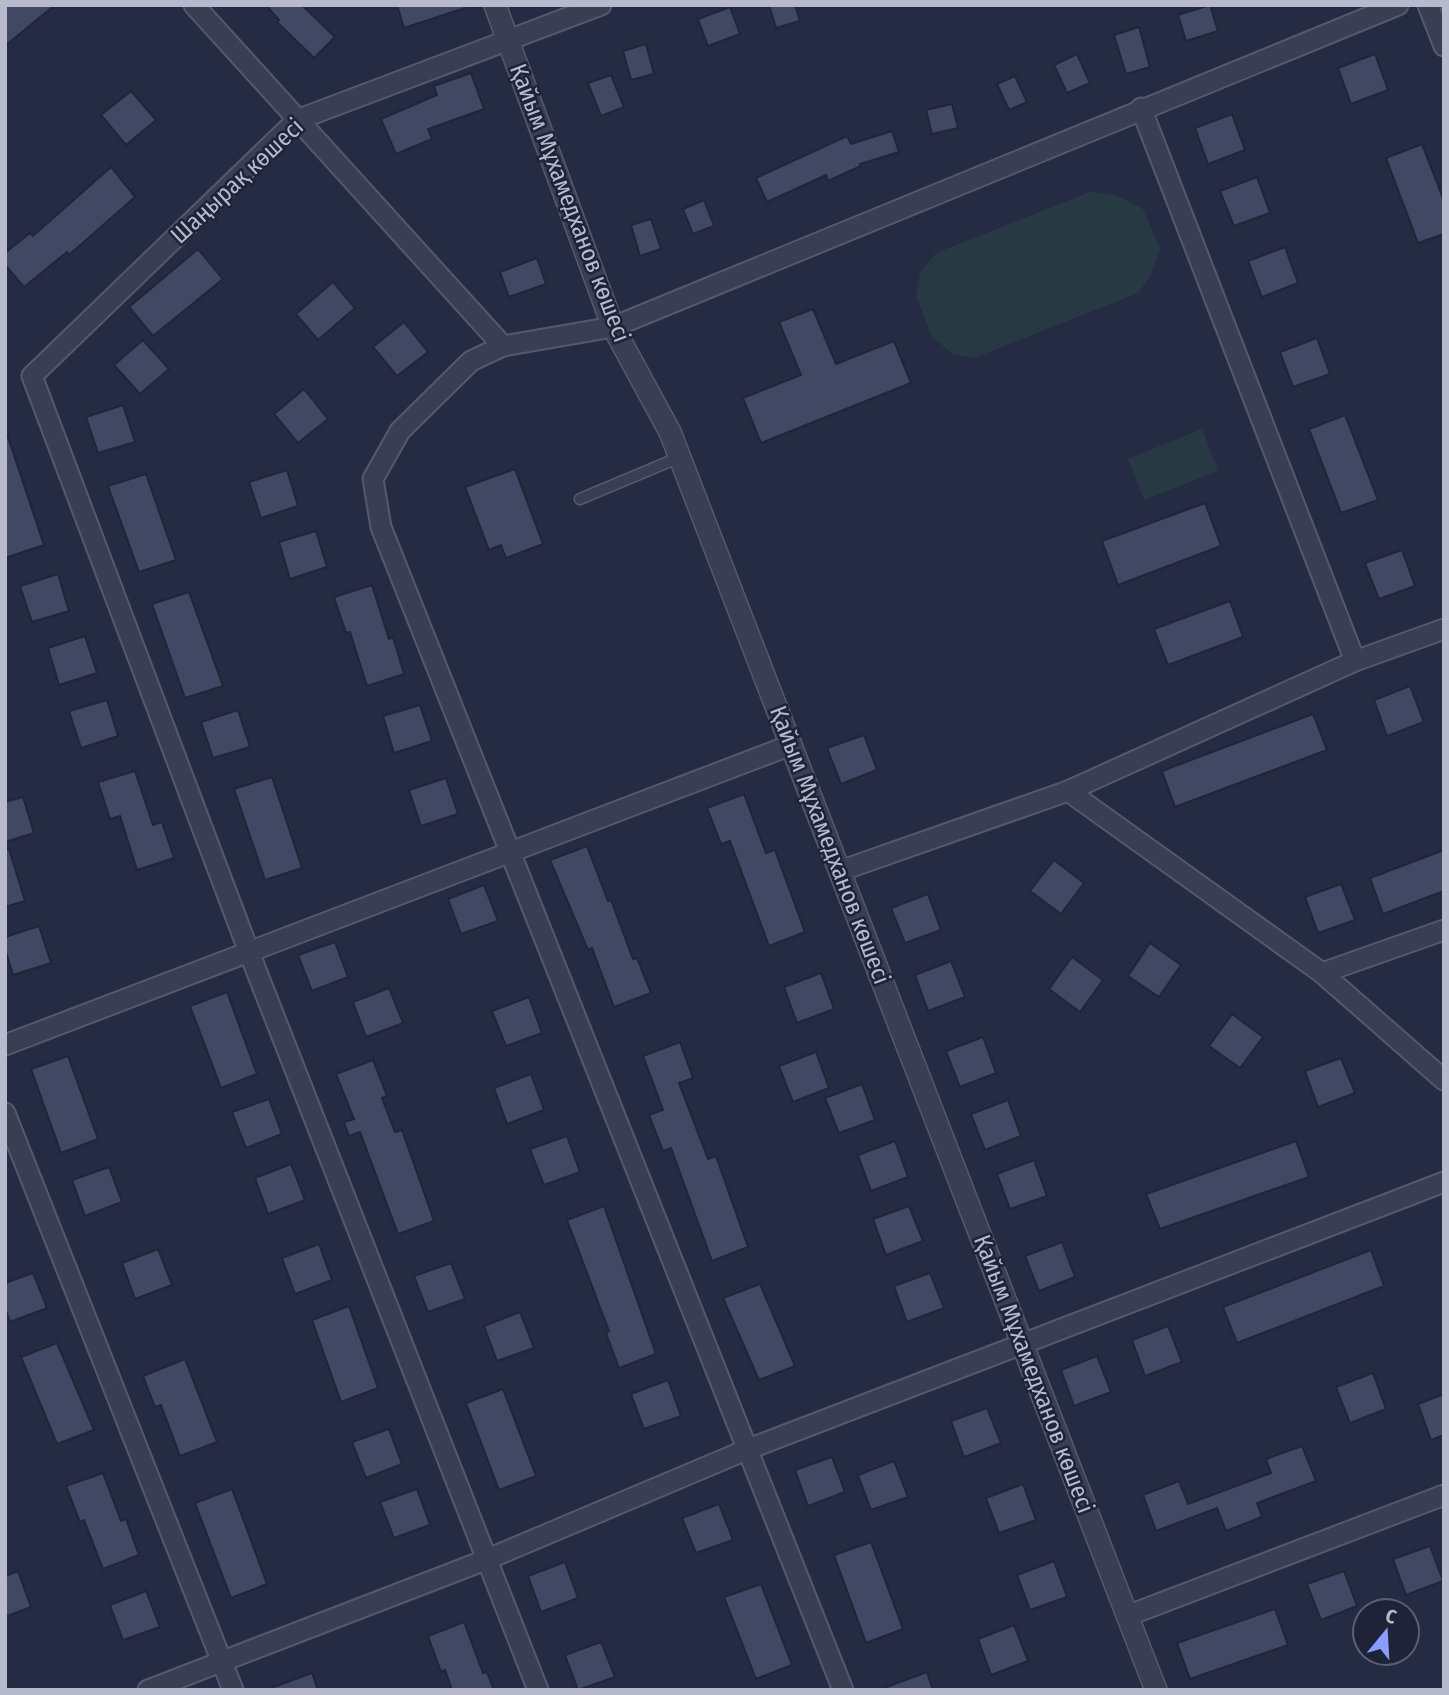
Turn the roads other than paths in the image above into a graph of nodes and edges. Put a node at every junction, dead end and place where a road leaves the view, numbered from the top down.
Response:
1 (194, 5) edge
2 (495, 5) edge
3 (601, 5) edge
4 (1398, 5) edge
5 (1428, 5) edge
6 (509, 41) junction
7 (1444, 46) edge
8 (1141, 108) junction
9 (297, 120) junction
10 (613, 327) junction
11 (503, 346) junction
12 (680, 457) junction
13 (580, 499) dead end
14 (1444, 629) edge
15 (1355, 661) junction
16 (791, 745) junction
17 (1069, 791) junction
18 (509, 853) junction
19 (840, 871) junction
20 (1444, 930) edge
21 (249, 951) junction
22 (1322, 973) junction
23 (5, 1045) edge
24 (1444, 1080) edge
25 (5, 1113) edge
26 (1444, 1182) edge
27 (1023, 1345) junction
28 (746, 1450) junction
29 (1444, 1495) edge
30 (488, 1559) junction
31 (1127, 1616) junction
32 (222, 1663) junction
33 (148, 1690) edge
34 (233, 1690) edge
35 (538, 1690) edge
36 (843, 1690) edge
37 (1156, 1690) edge

1 - 9 street
2 - 6 street, Қайым Мұхамедханов көшесі
3 - 6 street, Шаңырақ көшесі
4 - 8 street
5 - 7 street
6 - 9 street, Шаңырақ көшесі
6 - 10 street, Қайым Мұхамедханов көшесі
8 - 10 street
8 - 15 street
9 - 11 street
9 - 21 street, Шаңырақ көшесі
10 - 11 street
10 - 12 street, Қайым Мұхамедханов көшесі
11 - 18 street
12 - 13 lane
12 - 16 street, Қайым Мұхамедханов көшесі
14 - 15 street
15 - 17 street
16 - 18 street
16 - 19 street, Қайым Мұхамедханов көшесі
17 - 19 street
17 - 22 street
18 - 21 street
18 - 28 street
19 - 27 street, Қайым Мұхамедханов көшесі
20 - 22 street
21 - 23 street
21 - 30 street
22 - 24 street
25 - 32 street
26 - 27 street
27 - 28 street
27 - 31 street, Қайым Мұхамедханов көшесі
28 - 30 street
28 - 36 street
29 - 31 street
30 - 32 street
30 - 35 street
31 - 37 street, Қайым Мұхамедханов көшесі
32 - 33 street
32 - 34 street

